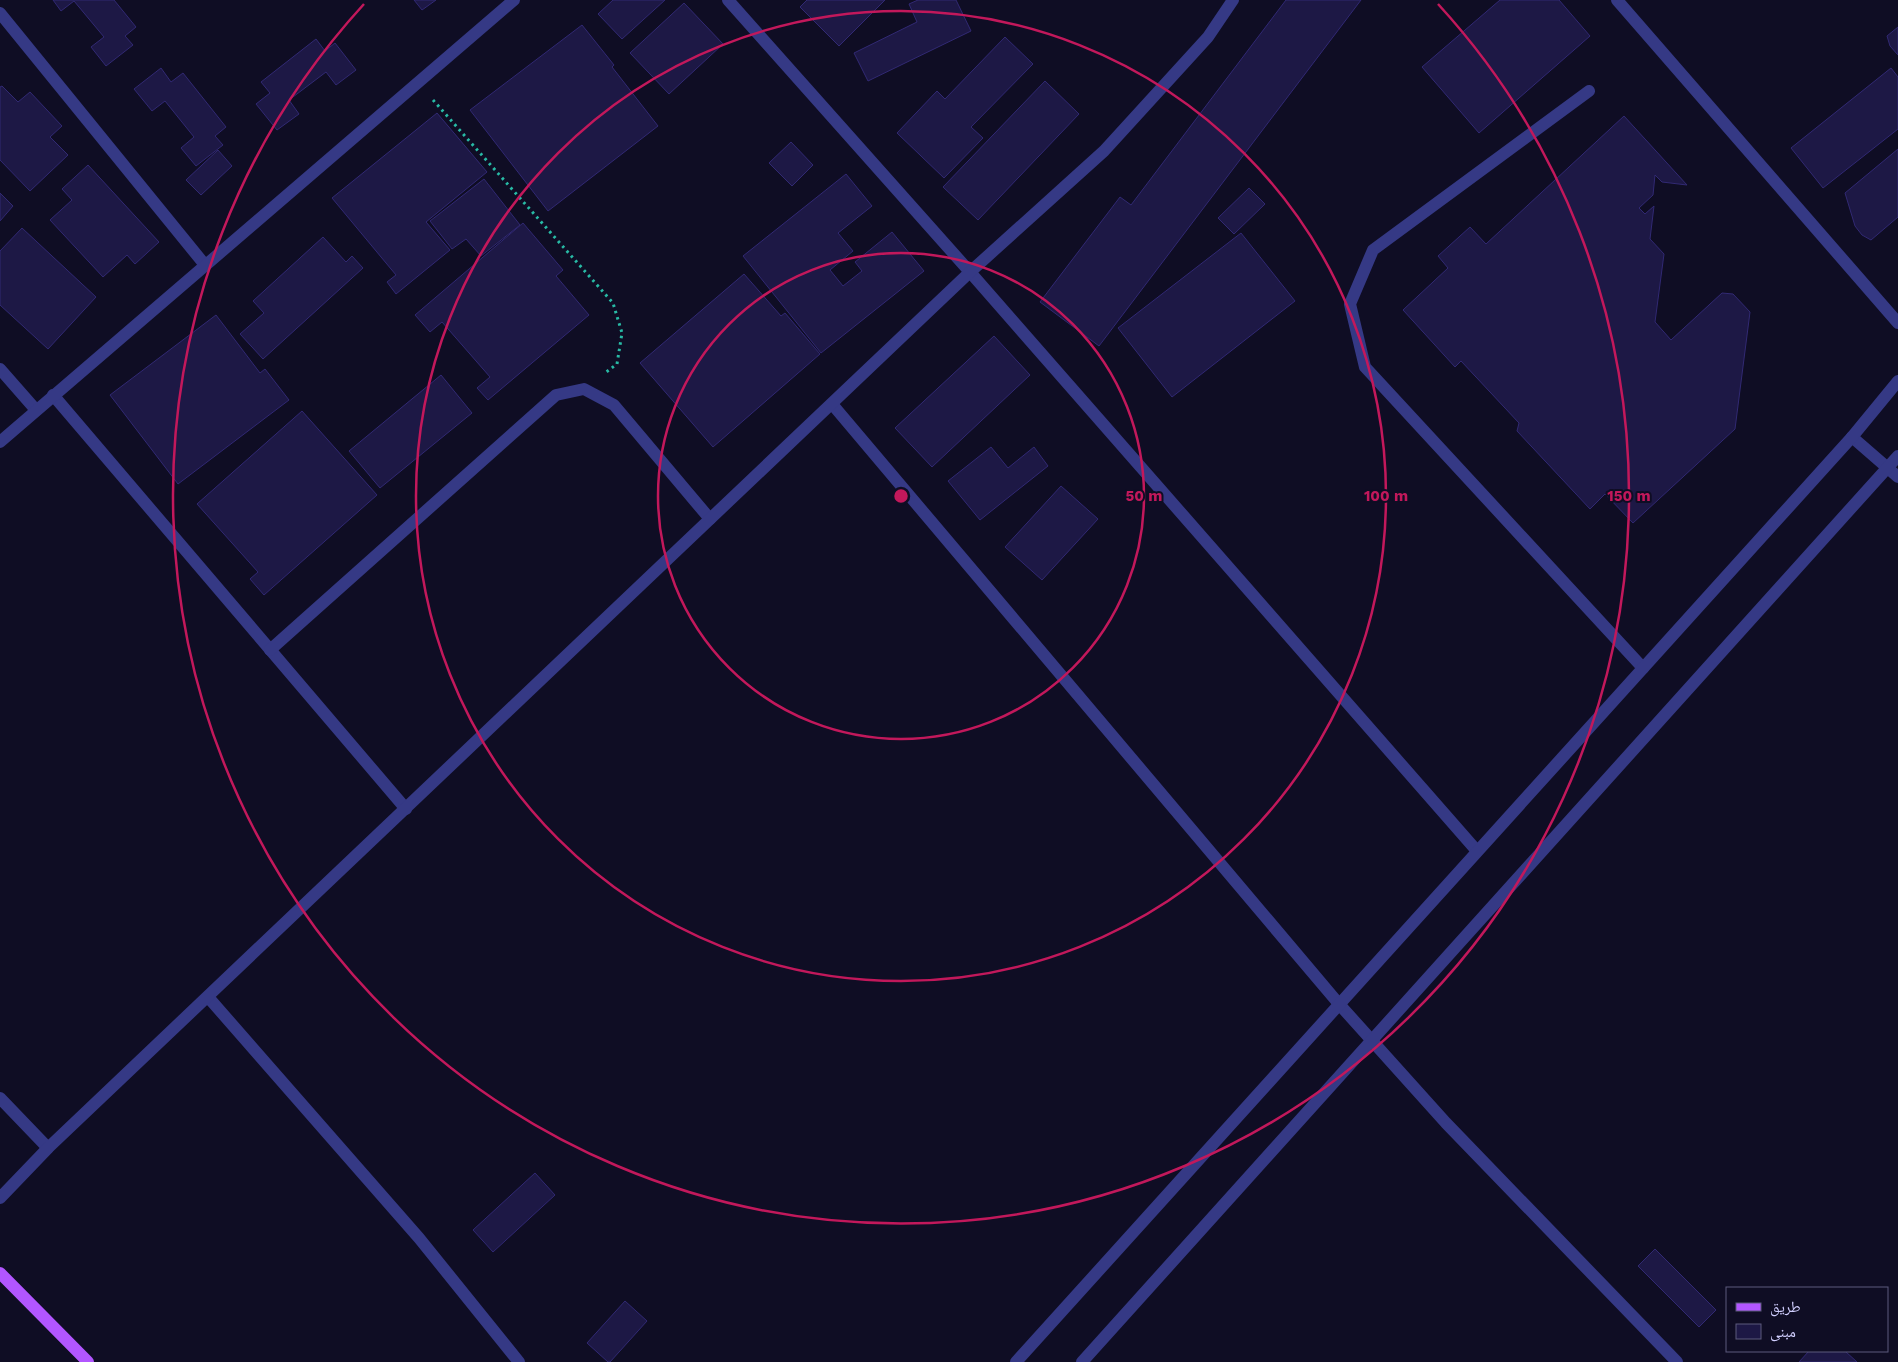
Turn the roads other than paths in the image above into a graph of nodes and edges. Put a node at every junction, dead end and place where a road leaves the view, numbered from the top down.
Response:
1 (514, 0) edge
2 (728, 0) edge
3 (1233, 0) edge
4 (1617, 0) edge
5 (0, 13) edge
6 (1589, 91) dead end
7 (204, 265) junction
8 (970, 272) junction
9 (1898, 323) edge
10 (0, 369) edge
11 (1898, 381) edge
12 (52, 395) junction
13 (832, 404) junction
14 (36, 410) junction
15 (1852, 437) junction
16 (0, 442) edge
17 (1898, 456) edge
18 (1894, 472) edge
19 (710, 519) junction
20 (270, 650) junction
21 (1643, 668) junction
22 (406, 809) junction
23 (1477, 851) junction
24 (208, 997) junction
25 (1339, 1004) junction
26 (0, 1098) edge
27 (48, 1148) junction
28 (0, 1198) edge
29 (0, 1273) edge
30 (88, 1362) edge
31 (519, 1362) edge
32 (1016, 1362) edge
33 (1082, 1362) edge
34 (1677, 1362) edge

1 - 7 street
2 - 8 street
3 - 8 street
4 - 9 street
5 - 7 street
6 - 21 street
7 - 12 street
8 - 13 street
8 - 23 street
10 - 14 street
11 - 15 street
12 - 14 street
12 - 20 street
13 - 19 street
13 - 25 street
14 - 16 street
15 - 18 street
15 - 21 street
17 - 18 street
18 - 33 street
19 - 20 street
19 - 22 street
20 - 22 street
21 - 23 street
22 - 24 street
23 - 25 street
24 - 27 street
24 - 31 street
25 - 32 street
25 - 34 street
26 - 27 street
27 - 28 street
29 - 30 main road

